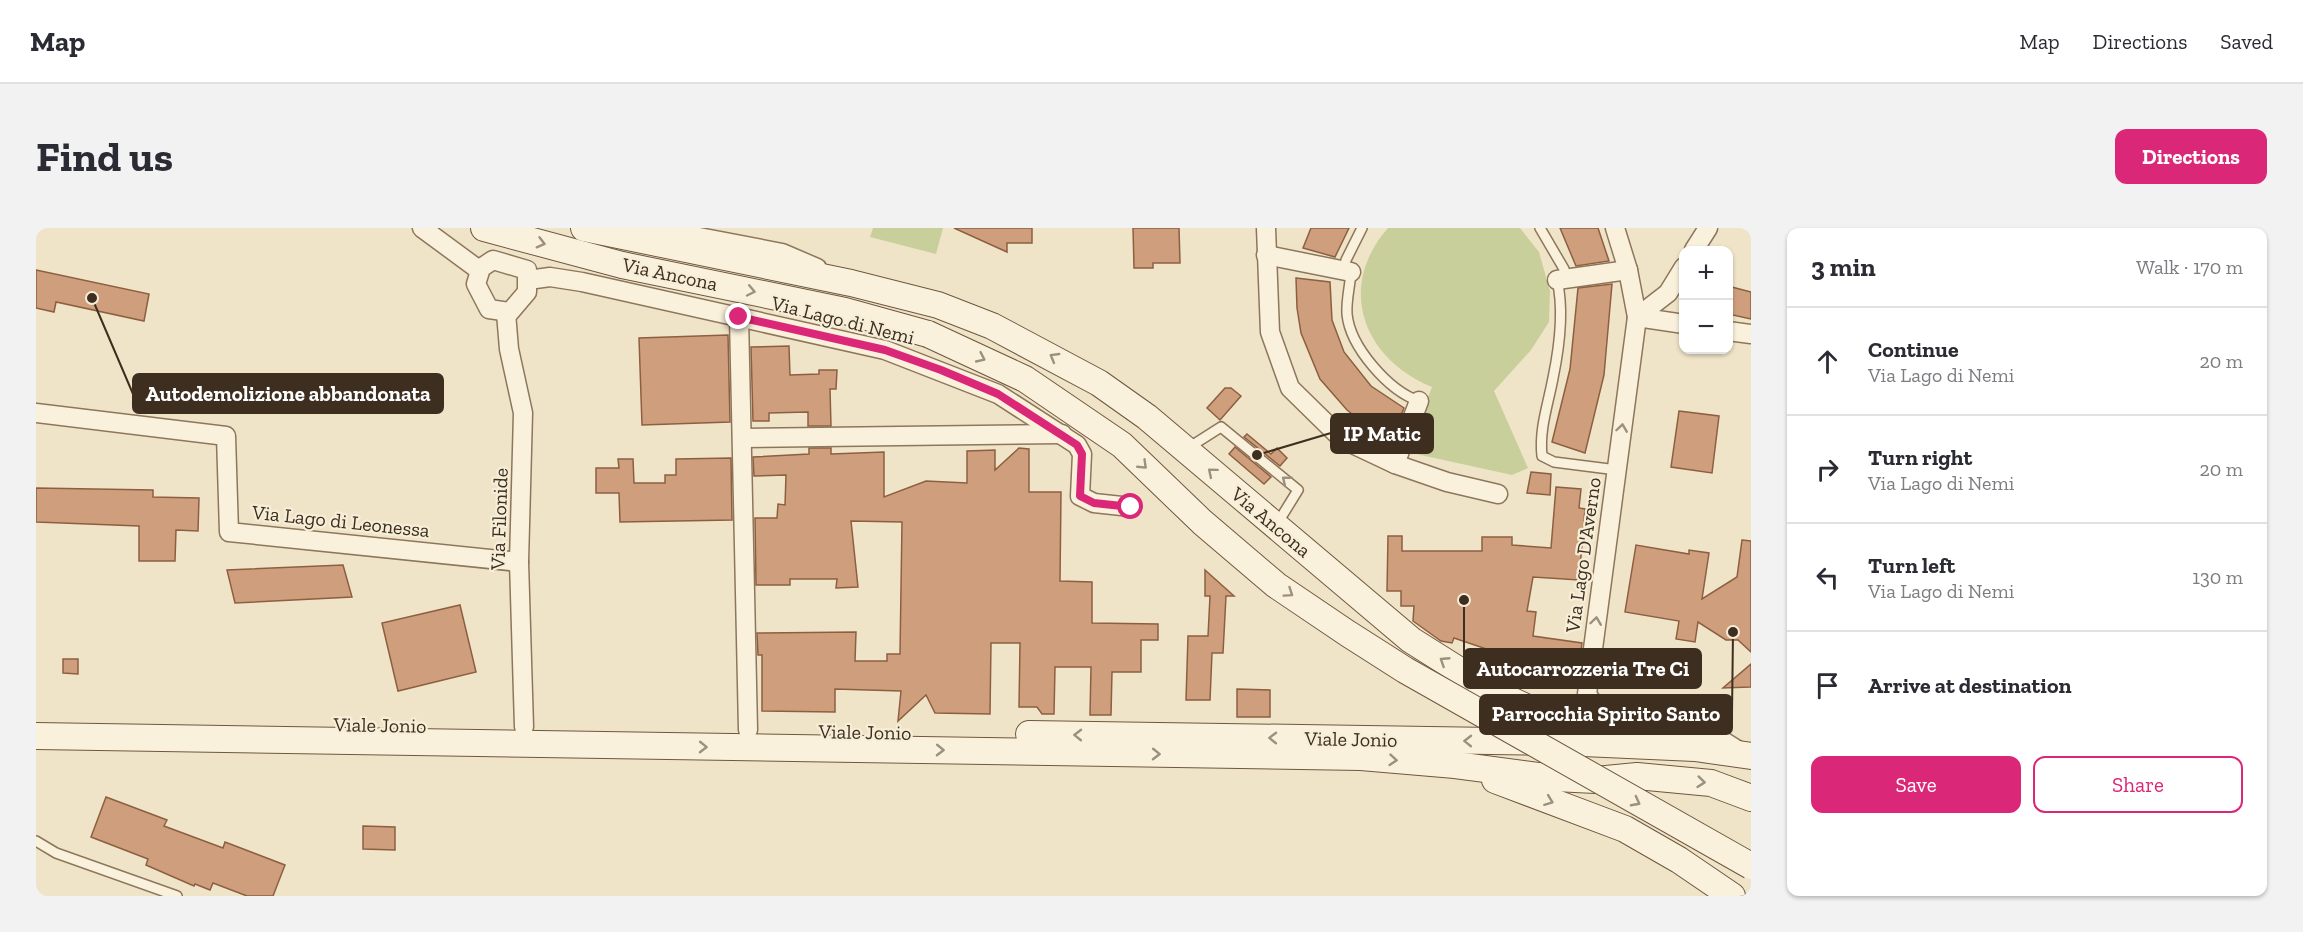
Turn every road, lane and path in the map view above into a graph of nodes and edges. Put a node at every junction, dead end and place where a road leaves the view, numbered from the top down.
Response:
1 (422, 228) edge
2 (484, 228) edge
3 (584, 228) edge
4 (652, 228) edge
5 (1266, 228) edge
6 (1362, 228) edge
7 (1540, 228) edge
8 (1615, 228) edge
9 (1708, 228) edge
10 (1697, 246) edge
11 (1266, 255) junction
12 (621, 265) junction
13 (480, 270) junction
14 (1628, 270) junction
15 (1348, 272) junction
16 (1679, 274) edge
17 (528, 280) junction
18 (1562, 280) junction
19 (582, 282) junction
20 (851, 283) junction
21 (506, 313) junction
22 (739, 317) junction
23 (1637, 317) junction
24 (1679, 323) edge
25 (1733, 332) edge
26 (1751, 334) edge
27 (1419, 401) joint
28 (36, 413) edge
29 (1062, 434) junction
30 (743, 438) junction
31 (1186, 450) junction
32 (1395, 464) junction
33 (1617, 470) junction
34 (1498, 494) dead end
35 (1131, 507) dead end
36 (1276, 526) junction
37 (519, 562) junction
38 (36, 720) edge
39 (524, 727) junction
40 (748, 730) junction
41 (36, 736) edge
42 (1695, 748) junction
43 (1748, 755) edge
44 (1455, 765) junction
45 (1751, 798) edge
46 (36, 841) edge
47 (1751, 866) edge
48 (177, 896) edge
49 (1732, 896) edge

1 - 13 street
2 -> 12 main road, Via Ancona
3 - 20 main road, Via Ancona
4 - 20 street, Via Ancona
5 - 11 street
6 - 15 lane
7 - 18 lane
8 - 14 street, Via Lago D'Averno
9 - 10 street
11 - 15 street
11 - 32 street
12 - 19 street
12 -> 47 main road, Via Ancona, bridge
13 - 17 street
13 - 21 street
14 - 18 street
14 - 23 street, Via Lago D'Averno
15 - 27 lane
16 - 23 street
17 - 19 street, Via Lago di Nemi
17 - 21 street
18 - 33 lane
19 - 22 street, Via Lago di Nemi
31 -> 20 main road, Via Ancona
21 - 37 street, Via Filonide
22 - 29 street, Via Lago di Nemi
22 - 30 street
23 - 24 street
33 -> 23 street, Via Lago D'Averno
25 - 26 street
27 - 32 street
28 - 37 street, Via Lago di Leonessa
29 - 30 street
29 - 35 street, Via Lago di Nemi
30 - 40 street
36 -> 31 main road, Via Ancona
36 -> 31 lane
32 - 34 street
43 -> 33 street, Via Lago D'Averno
42 -> 36 main road, Via Ancona
37 - 39 street, Via Filonide
38 - 39 main road, Viale Jonio
39 - 40 main road, Viale Jonio
42 -> 40 main road, Viale Jonio
41 -> 44 main road, Viale Jonio
42 - 43 main road
44 -> 45 main road, Viale Jonio
44 -> 49 main road, Viale Jonio
46 - 48 lane

